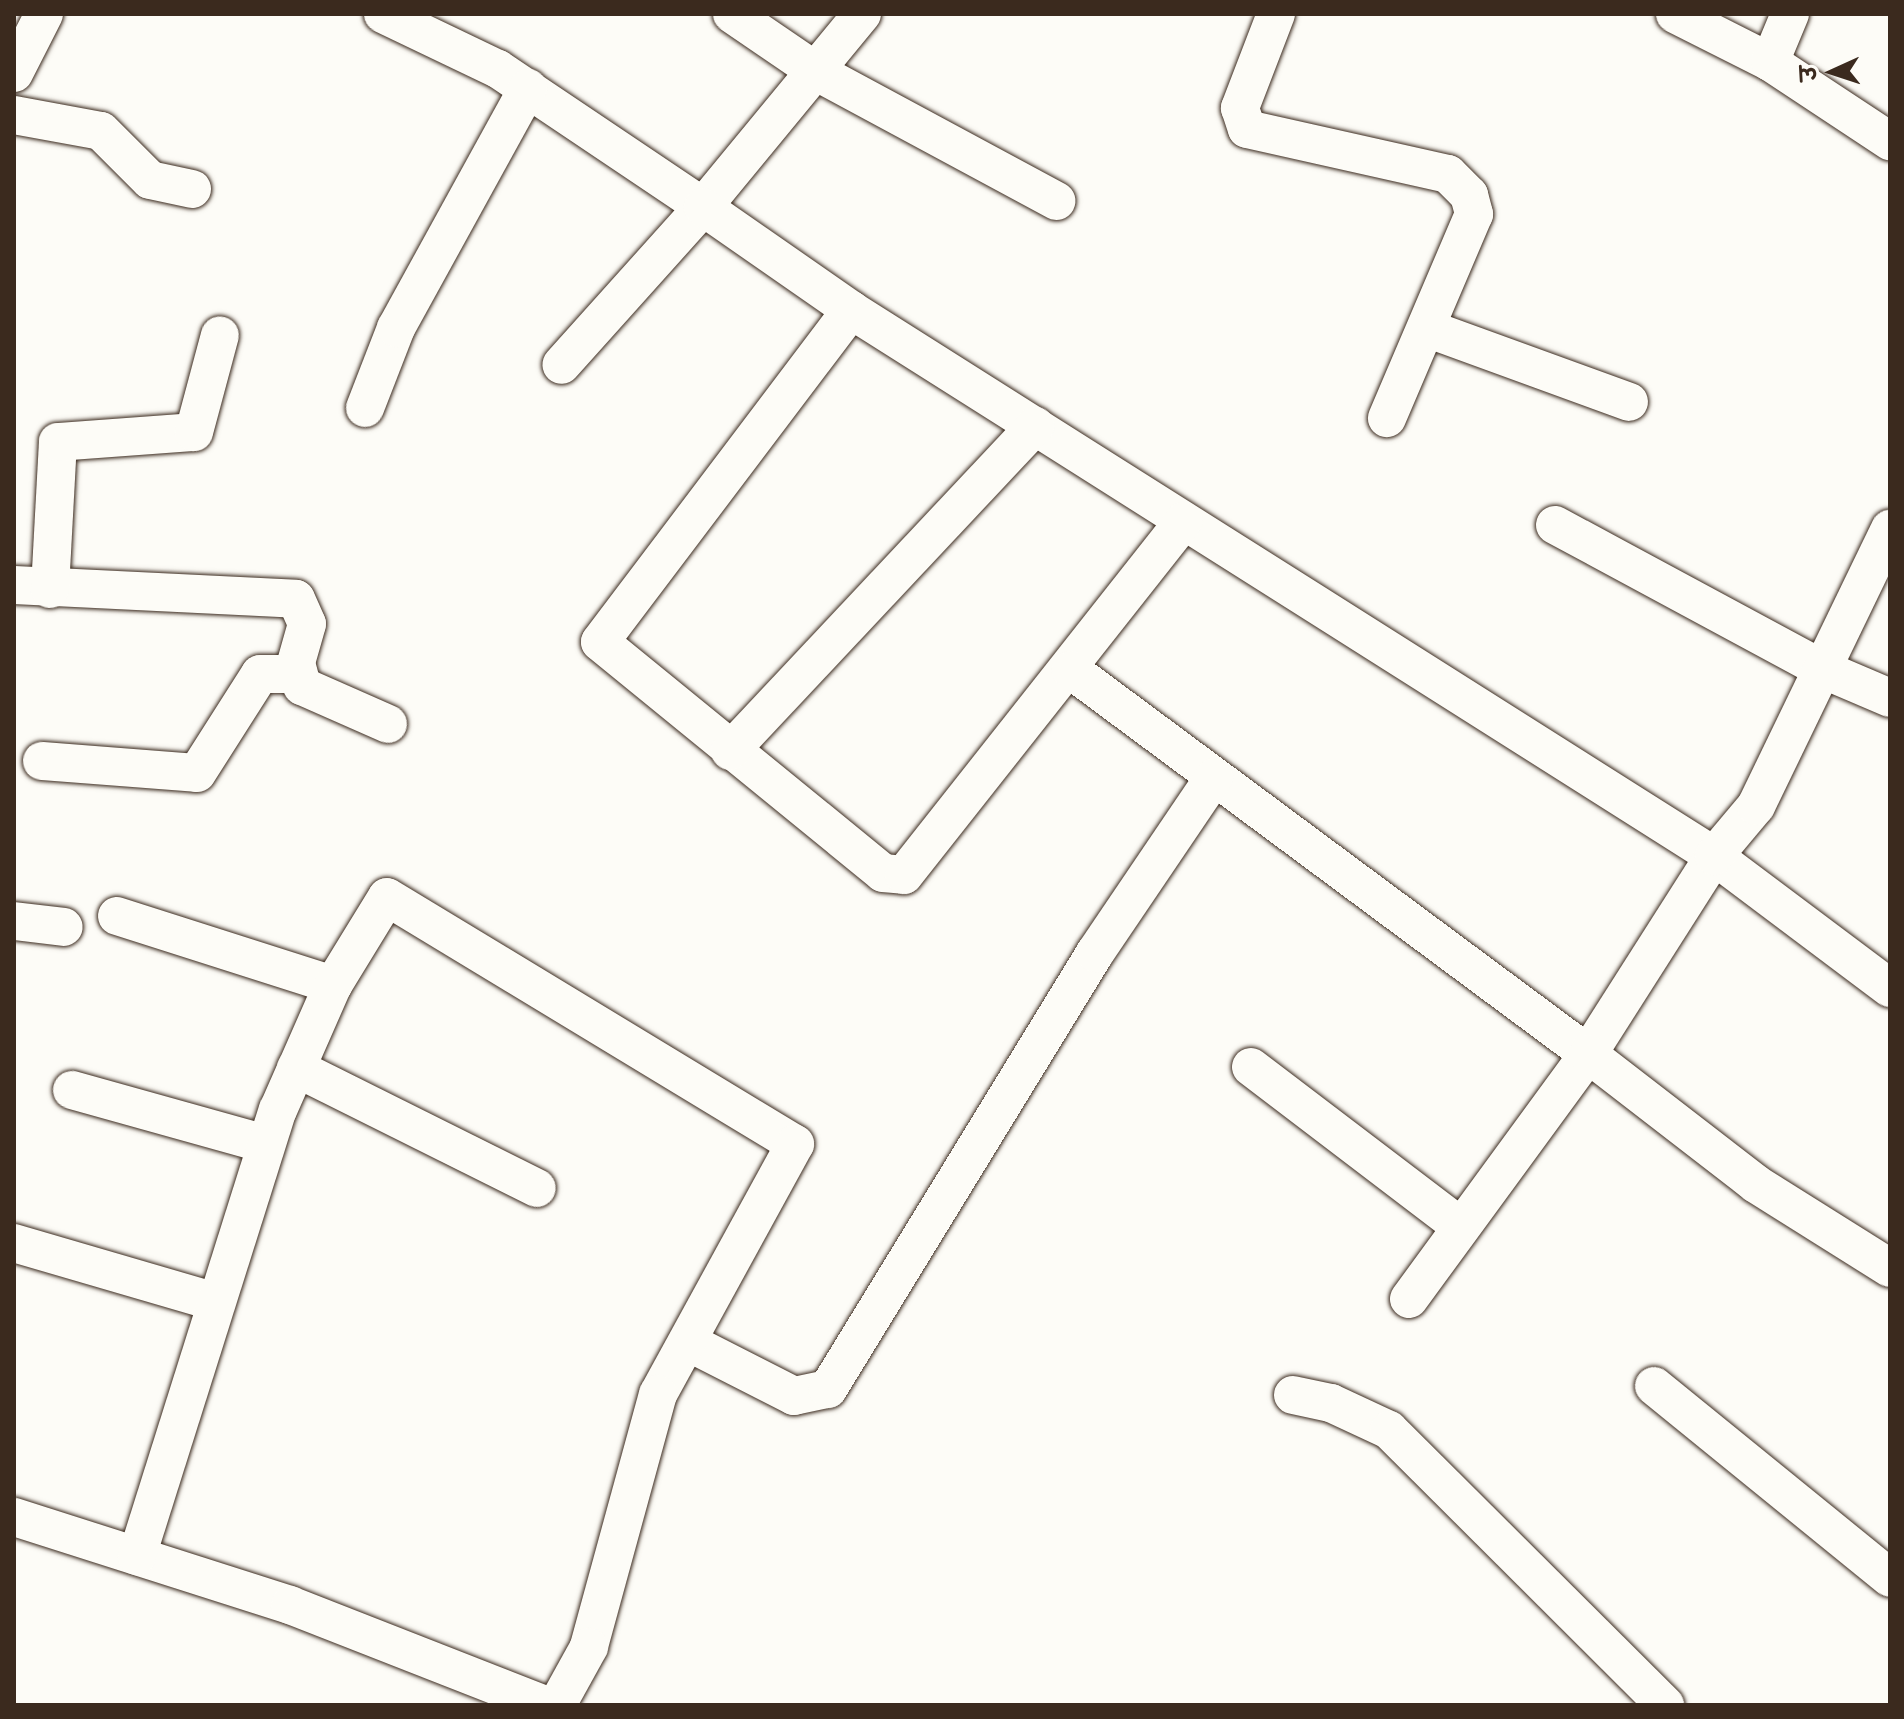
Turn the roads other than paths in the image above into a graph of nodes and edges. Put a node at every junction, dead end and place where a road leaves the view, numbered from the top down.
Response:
1 (44, 14) edge
2 (383, 14) edge
3 (732, 14) edge
4 (862, 14) edge
5 (1276, 14) edge
6 (1675, 14) edge
7 (1790, 14) edge
8 (1770, 62) junction
9 (817, 72) junction
10 (14, 73) edge
11 (528, 88) junction
12 (14, 115) edge
13 (1890, 141) edge
14 (192, 189) dead end
15 (1057, 201) dead end
16 (703, 207) junction
17 (851, 310) junction
18 (1426, 328) junction
19 (220, 335) dead end
20 (561, 365) dead end
21 (1629, 402) dead end
22 (365, 408) dead end
23 (1387, 418) dead end
24 (1035, 426) junction
25 (1184, 521) junction
26 (1555, 525) dead end
27 (1890, 529) edge
28 (32, 587) edge
29 (1822, 669) junction
30 (1071, 670) junction
31 (297, 674) junction
32 (1890, 698) edge
33 (388, 724) dead end
34 (730, 751) junction
35 (42, 761) dead end
36 (1214, 777) junction
37 (1714, 856) junction
38 (117, 916) dead end
39 (14, 921) edge
40 (64, 927) dead end
41 (333, 985) junction
42 (1890, 988) edge
43 (1588, 1054) junction
44 (1251, 1067) dead end
45 (296, 1068) junction
46 (72, 1090) dead end
47 (266, 1144) junction
48 (537, 1188) dead end
49 (1461, 1227) junction
50 (14, 1243) edge
51 (1890, 1268) edge
52 (1409, 1299) dead end
53 (216, 1302) junction
54 (688, 1342) junction
55 (1654, 1386) dead end
56 (1293, 1395) dead end
57 (14, 1517) edge
58 (137, 1556) junction
59 (1890, 1578) edge
60 (545, 1705) edge
61 (557, 1705) edge
62 (1665, 1705) edge

1 - 10 street
2 - 11 street
3 - 9 street
4 - 9 street
5 - 18 street
6 - 8 street
7 - 8 street
8 - 13 street
9 - 15 street
9 - 16 street
11 - 16 street
11 - 22 street
12 - 14 street
16 - 17 street
16 - 20 street
17 - 24 street
17 - 34 street
18 - 21 street
18 - 23 street
19 - 28 street
24 - 25 street
24 - 34 street
25 - 30 street
25 - 37 street
26 - 29 street
27 - 29 street
28 - 31 street
29 - 32 street
29 - 37 street
30 - 34 street
30 - 36 street
31 - 33 street
31 - 35 street
36 - 43 street
36 - 54 street
37 - 42 street
37 - 43 street
38 - 41 street
39 - 40 street
41 - 45 street
41 - 54 street
43 - 49 street
43 - 51 street
44 - 49 street
45 - 47 street
45 - 48 street
46 - 47 street
47 - 53 street
49 - 52 street
50 - 53 street
53 - 58 street
54 - 61 street
55 - 59 street
56 - 62 street
57 - 58 street
58 - 60 street

